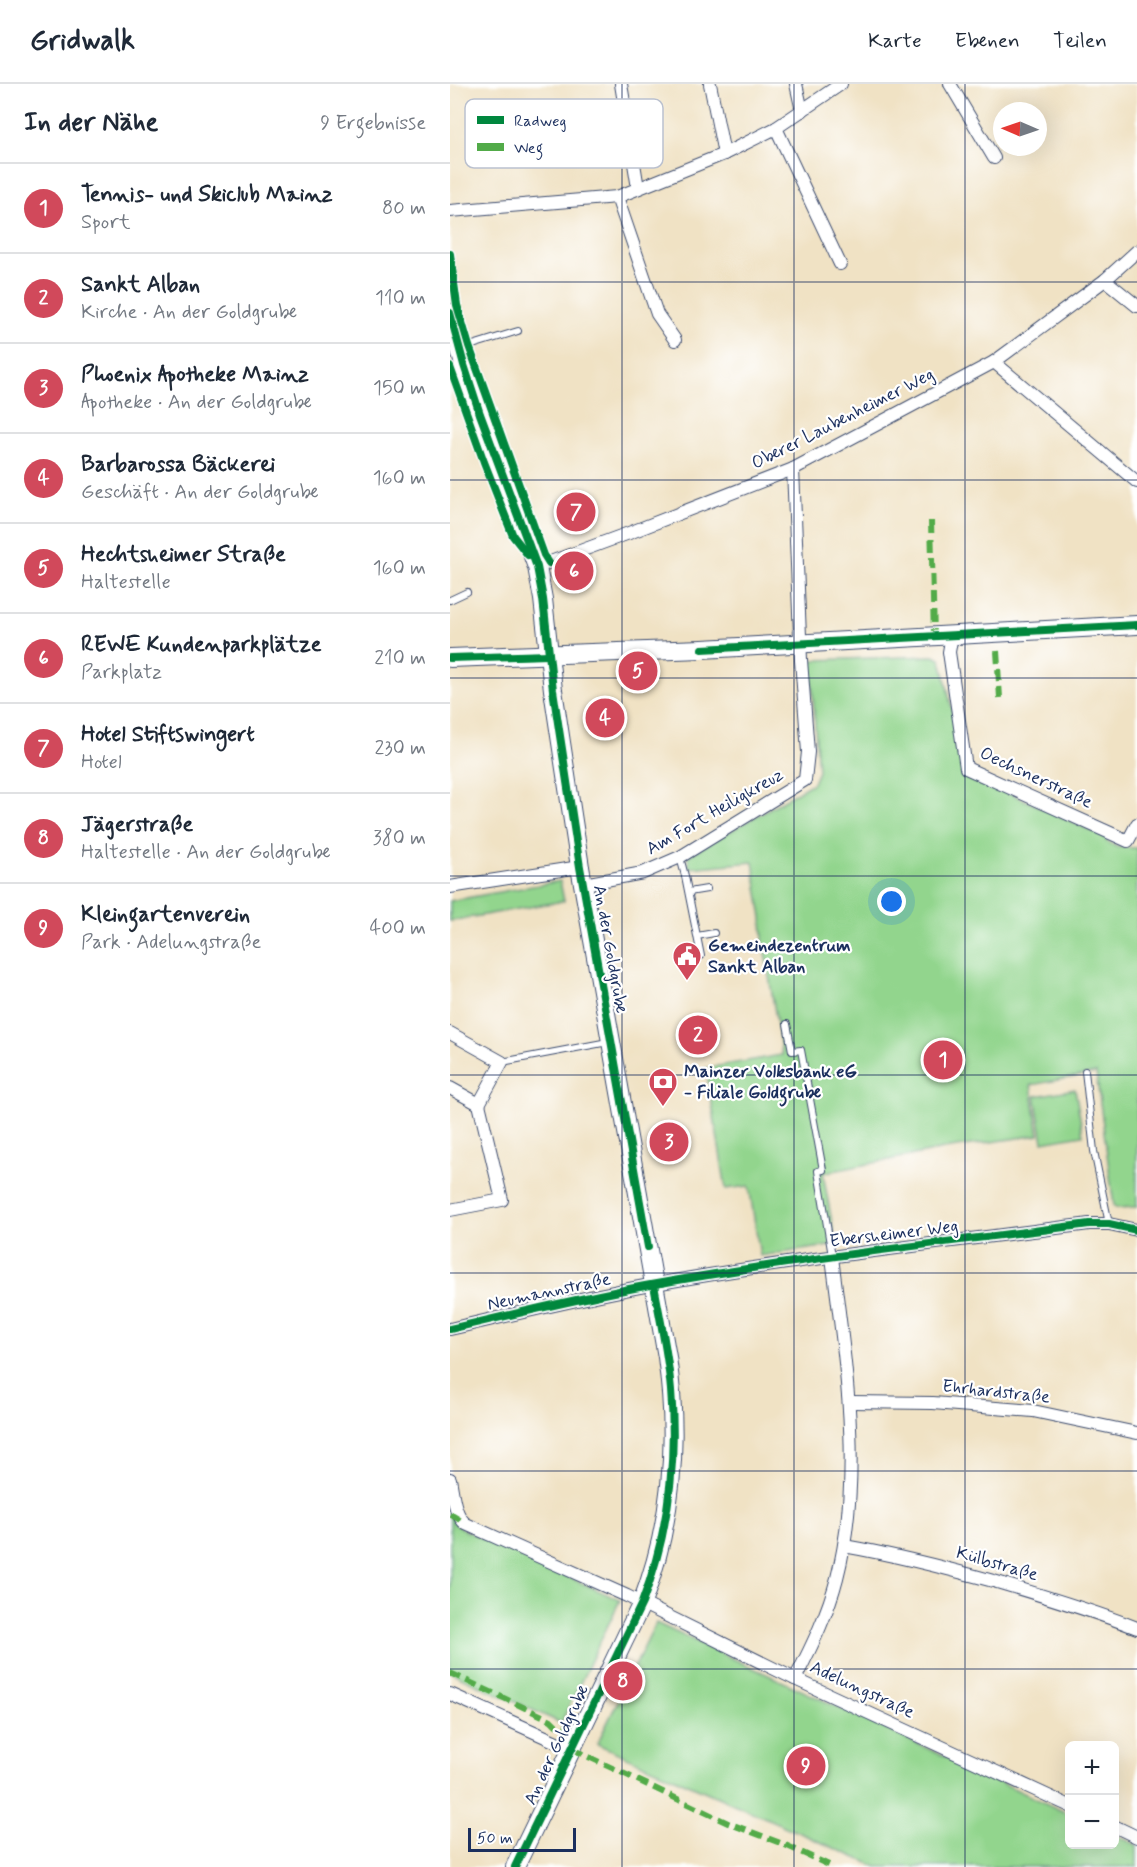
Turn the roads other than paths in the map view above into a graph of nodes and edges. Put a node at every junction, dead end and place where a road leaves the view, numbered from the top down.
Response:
1 (621, 84) edge
2 (710, 84) edge
3 (796, 84) edge
4 (841, 84) edge
5 (950, 84) edge
6 (623, 99) edge
7 (802, 111) junction
8 (776, 128) junction
9 (724, 154) junction
10 (994, 158) dead end
11 (635, 168) edge
12 (638, 188) junction
13 (617, 197) junction
14 (450, 211) edge
15 (1137, 251) edge
16 (840, 264) dead end
17 (1105, 280) junction
18 (1137, 306) edge
19 (450, 313) edge
20 (518, 331) dead end
21 (675, 340) dead end
22 (458, 361) edge
23 (994, 362) junction
24 (793, 469) junction
25 (1137, 482) edge
26 (537, 567) junction
27 (467, 592) dead end
28 (450, 600) edge
29 (1137, 625) edge
30 (952, 635) junction
31 (801, 643) junction
32 (549, 655) junction
33 (450, 658) edge
34 (1137, 824) edge
35 (680, 857) junction
36 (582, 875) junction
37 (450, 887) edge
38 (707, 889) dead end
39 (689, 892) junction
40 (714, 933) dead end
41 (697, 936) junction
42 (701, 956) dead end
43 (787, 1024) dead end
44 (450, 1034) edge
45 (611, 1041) junction
46 (501, 1062) junction
47 (1084, 1071) dead end
48 (450, 1088) edge
49 (479, 1104) junction
50 (450, 1210) edge
51 (1109, 1224) junction
52 (1137, 1230) edge
53 (832, 1257) junction
54 (654, 1285) junction
55 (450, 1329) edge
56 (850, 1402) junction
57 (1137, 1433) edge
58 (450, 1479) edge
59 (844, 1546) junction
60 (642, 1603) junction
61 (1137, 1628) edge
62 (795, 1679) junction
63 (450, 1694) edge
64 (572, 1749) junction
65 (1065, 1804) edge
66 (1119, 1828) edge
67 (1137, 1837) edge
68 (515, 1867) edge

1 - 6 street
2 - 9 street
3 - 7 street
4 - 7 street
5 - 10 street
7 - 8 street
8 - 9 street
8 - 16 street
9 - 12 street
11 - 12 street
12 - 13 street
13 - 14 street
13 - 21 street
15 - 17 street, Oberer Laubenheimer Weg
17 - 18 street
17 - 23 street, Oberer Laubenheimer Weg
19 - 22 street, An der Goldgrube
20 - 22 lane
22 - 26 street, An der Goldgrube
23 - 24 street, Oberer Laubenheimer Weg
23 - 25 street
24 - 26 street, Oberer Laubenheimer Weg
24 - 31 street, Am Fort Heiligkreuz
26 - 32 street, An der Goldgrube
27 - 28 lane
29 - 30 street
30 - 31 street
30 - 34 street, Oechsnerstraße
31 - 32 street
31 - 35 street, Am Fort Heiligkreuz
32 - 33 street
32 - 36 street, An der Goldgrube
35 - 36 street, Am Fort Heiligkreuz
35 - 39 lane
36 - 37 street, Am Fort Heiligkreuz
36 - 45 street, An der Goldgrube
38 - 39 lane
39 - 41 lane
40 - 41 lane
41 - 42 lane
43 - 53 lane, Ebersheimer Weg
44 - 46 street
45 - 46 lane
45 - 54 street, An der Goldgrube
46 - 49 street
47 - 51 lane
48 - 49 street
49 - 50 street
51 - 52 street, Ebersheimer Weg
51 - 53 street, Ebersheimer Weg
53 - 54 street, Ebersheimer Weg
53 - 56 street
54 - 55 street, Neumannstraße
54 - 60 street, An der Goldgrube
56 - 57 street, Ehrhardstraße
56 - 59 street
58 - 60 street, Adelungstraße
59 - 61 street, Külbstraße
59 - 62 street
60 - 62 street, Adelungstraße
60 - 64 street, An der Goldgrube
62 - 65 street, Adelungstraße
63 - 64 street
64 - 68 street, An der Goldgrube
66 - 67 street

